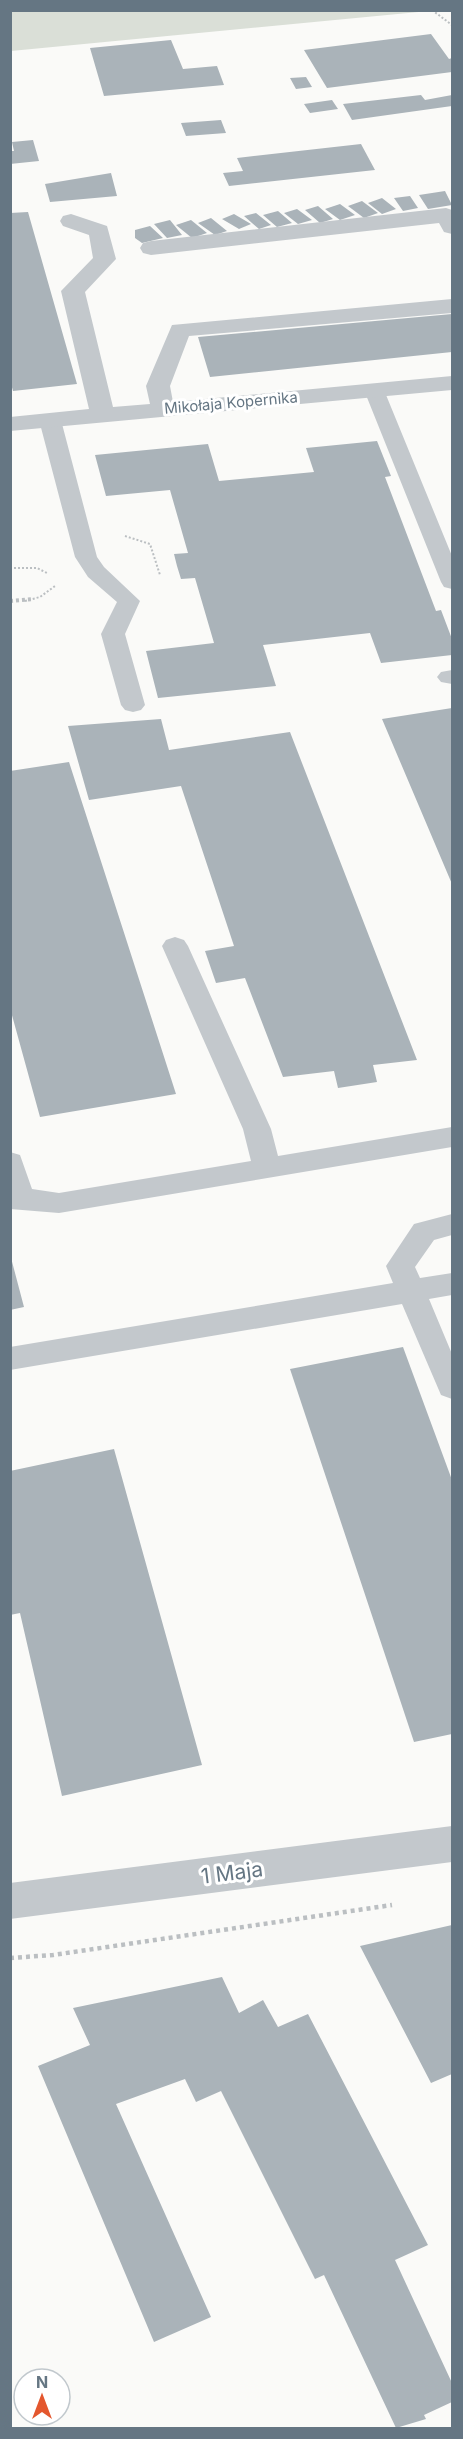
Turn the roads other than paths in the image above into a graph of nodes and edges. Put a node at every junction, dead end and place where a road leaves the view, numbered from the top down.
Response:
1 (71, 221) dead end
2 (453, 227) edge
3 (151, 248) dead end
4 (453, 306) edge
5 (453, 383) edge
6 (374, 390) junction
7 (163, 410) junction
8 (103, 415) junction
9 (50, 420) junction
10 (10, 424) edge
11 (453, 582) edge
12 (133, 705) dead end
13 (175, 946) dead end
14 (453, 1137) edge
15 (10, 1162) edge
16 (267, 1169) junction
17 (15, 1198) edge
18 (453, 1225) edge
19 (453, 1284) edge
20 (414, 1292) junction
21 (10, 1359) edge
22 (453, 1387) edge
23 (453, 1844) edge
24 (10, 1901) edge

1 - 8 street
2 - 3 street
4 - 7 street
5 - 6 street, Mikołaja Kopernika
6 - 7 street, Mikołaja Kopernika
6 - 11 lane
7 - 8 street, Mikołaja Kopernika
8 - 9 street, Mikołaja Kopernika
9 - 10 street, Mikołaja Kopernika
9 - 12 lane
13 - 16 lane
14 - 16 lane
15 - 17 lane
16 - 17 lane
18 - 20 lane
19 - 20 lane
20 - 21 lane
20 - 22 lane
23 - 24 street, 1 Maja

